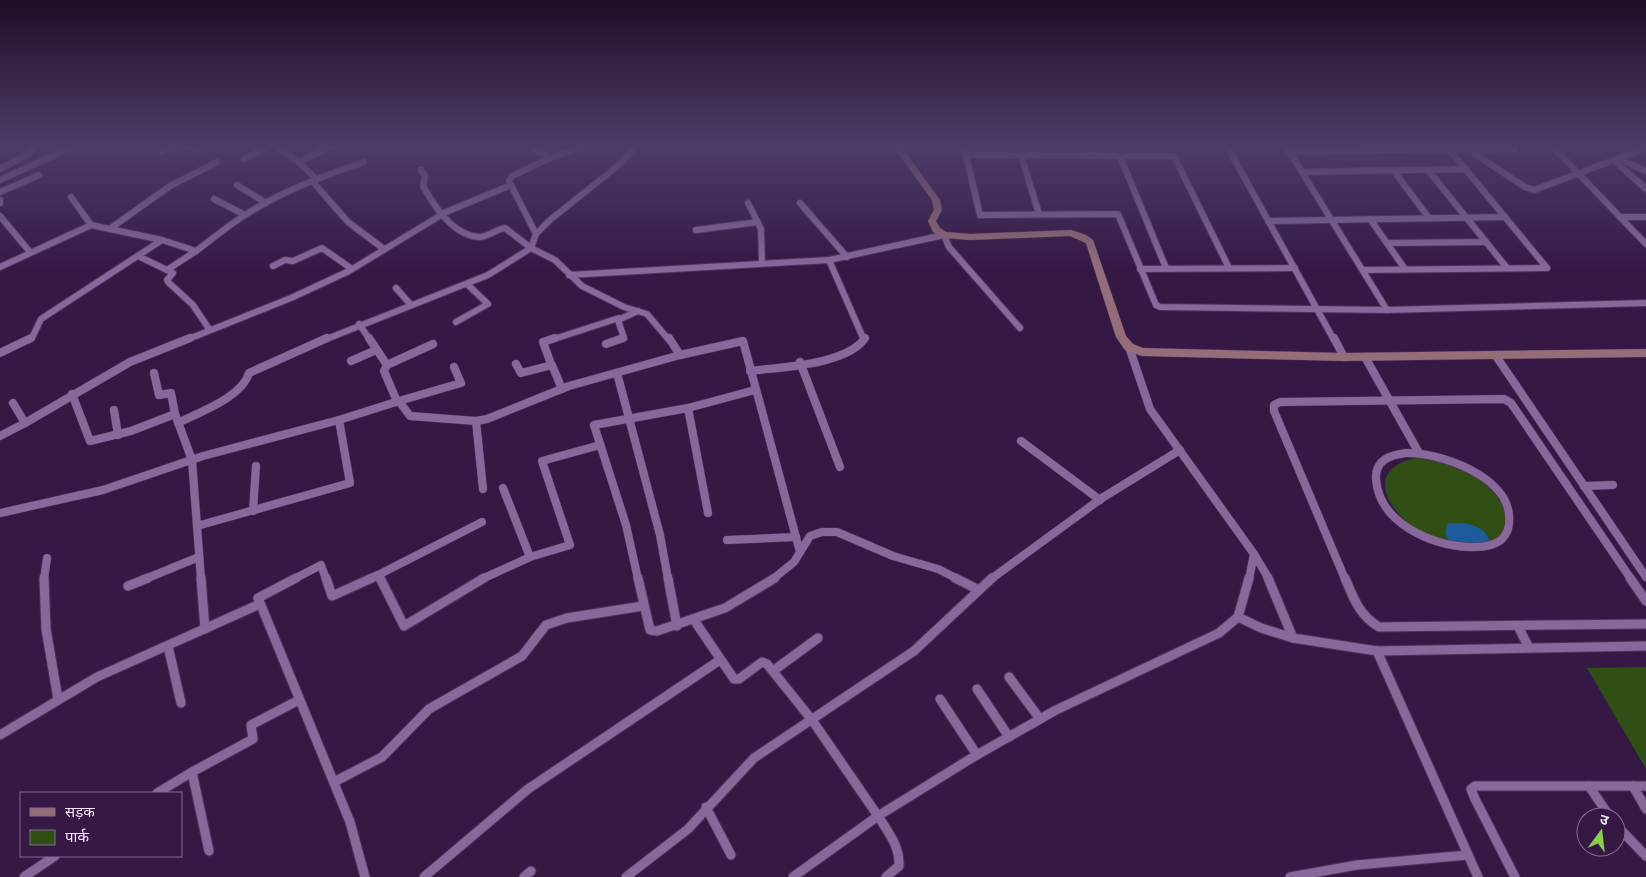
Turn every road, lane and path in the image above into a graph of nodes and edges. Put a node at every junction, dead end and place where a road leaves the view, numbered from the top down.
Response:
1 (12, 187) edge
2 (169, 187) edge
3 (240, 187) edge
4 (299, 187) edge
5 (317, 187) edge
6 (423, 187) edge
7 (505, 187) edge
8 (511, 187) edge
9 (590, 187) edge
10 (927, 187) edge
11 (973, 187) edge
12 (1031, 187) edge
13 (1133, 187) edge
14 (1189, 187) edge
15 (1250, 187) edge
16 (1311, 187) edge
17 (1406, 187) edge
18 (1441, 187) edge
19 (1480, 187) edge
20 (1527, 187) edge
21 (1544, 187) edge
22 (1591, 187) edge
23 (0, 192) edge
24 (71, 197) dead end
25 (214, 198) dead end
26 (266, 203) junction
27 (748, 203) dead end
28 (800, 203) dead end
29 (442, 214) junction
30 (1039, 214) junction
31 (245, 215) junction
32 (0, 216) edge
33 (1505, 217) junction
34 (1620, 217) junction
35 (1646, 217) edge
36 (1429, 218) junction
37 (1466, 218) junction
38 (1331, 219) junction
39 (1370, 219) junction
40 (1268, 220) junction
41 (758, 222) junction
42 (91, 225) junction
43 (111, 228) junction
44 (696, 230) dead end
45 (536, 234) junction
46 (944, 235) junction
47 (162, 240) junction
48 (1486, 242) junction
49 (1387, 243) junction
50 (1646, 244) edge
51 (531, 248) junction
52 (384, 249) junction
53 (196, 251) junction
54 (30, 252) junction
55 (138, 256) junction
56 (847, 257) junction
57 (829, 260) junction
58 (762, 263) junction
59 (273, 266) dead end
60 (0, 268) edge
61 (1140, 268) junction
62 (1166, 268) junction
63 (1229, 268) junction
64 (1294, 268) junction
65 (1506, 268) junction
66 (352, 269) junction
67 (1406, 269) junction
68 (167, 270) junction
69 (1363, 270) junction
70 (569, 275) junction
71 (468, 284) junction
72 (396, 288) dead end
73 (1646, 303) edge
74 (411, 305) junction
75 (1318, 308) junction
76 (1388, 310) junction
77 (638, 311) junction
78 (619, 318) junction
79 (456, 322) dead end
80 (359, 324) junction
81 (1020, 328) dead end
82 (209, 329) junction
83 (433, 344) dead end
84 (606, 344) dead end
85 (1129, 347) junction
86 (376, 350) junction
87 (0, 353) edge
88 (1646, 353) edge
89 (680, 355) junction
90 (1496, 356) junction
91 (1344, 357) junction
92 (1365, 357) junction
93 (351, 361) dead end
94 (800, 362) junction
95 (516, 364) dead end
96 (551, 364) junction
97 (387, 365) junction
98 (454, 367) dead end
99 (750, 371) junction
100 (154, 373) dead end
101 (617, 373) junction
102 (562, 389) junction
103 (755, 390) junction
104 (72, 394) junction
105 (1390, 400) junction
106 (399, 401) junction
107 (13, 403) dead end
108 (688, 408) junction
109 (114, 410) dead end
110 (175, 414) junction
111 (630, 418) junction
112 (339, 420) junction
113 (476, 421) junction
114 (26, 423) junction
115 (178, 423) junction
116 (118, 435) junction
117 (0, 436) edge
118 (1021, 441) dead end
119 (600, 445) junction
120 (1180, 450) junction
121 (1419, 453) junction
122 (192, 460) junction
123 (256, 466) dead end
124 (840, 467) dead end
125 (1612, 485) dead end
126 (1584, 486) junction
127 (503, 488) dead end
128 (483, 489) dead end
129 (1100, 500) junction
130 (253, 510) junction
131 (0, 513) edge
132 (708, 513) dead end
133 (482, 522) dead end
134 (197, 526) junction
135 (796, 537) junction
136 (727, 540) dead end
137 (800, 552) junction
138 (1254, 554) junction
139 (199, 557) junction
140 (530, 557) junction
141 (47, 558) dead end
142 (378, 574) junction
143 (1646, 577) edge
144 (128, 586) dead end
145 (979, 590) junction
146 (1646, 601) edge
147 (260, 604) junction
148 (643, 606) junction
149 (1238, 617) junction
150 (694, 620) junction
151 (1646, 624) edge
152 (677, 626) junction
153 (1518, 626) junction
154 (205, 629) junction
155 (818, 638) dead end
156 (1293, 638) junction
157 (168, 646) junction
158 (1528, 646) junction
159 (1646, 646) edge
160 (1377, 651) junction
161 (720, 660) junction
162 (773, 671) junction
163 (1008, 677) dead end
164 (976, 689) dead end
165 (940, 699) dead end
166 (58, 700) junction
167 (299, 700) junction
168 (181, 703) dead end
169 (1040, 719) junction
170 (812, 720) junction
171 (0, 735) edge
172 (1009, 737) junction
173 (977, 755) junction
174 (192, 772) junction
175 (334, 782) junction
176 (1589, 786) junction
177 (1633, 786) junction
178 (1646, 786) edge
179 (160, 792) edge
180 (706, 807) junction
181 (1603, 807) edge
182 (1646, 810) edge
183 (878, 816) junction
184 (1626, 835) edge
185 (209, 851) dead end
186 (731, 855) dead end
187 (1468, 855) junction
188 (1646, 856) edge
189 (54, 857) edge
190 (24, 877) edge
191 (365, 877) edge
192 (424, 877) edge
193 (626, 877) edge
194 (793, 877) edge
195 (886, 877) edge
196 (1290, 877) edge
197 (1478, 877) edge
198 (1515, 877) edge

1 - 23 street
2 - 43 street
3 - 26 street
4 - 26 street
5 - 52 street
6 - 29 street
7 - 29 street
8 - 45 street
9 - 45 street
10 - 46 street
11 - 30 street
12 - 30 street
13 - 62 street
14 - 63 street
15 - 40 street
16 - 38 street
17 - 36 street
18 - 37 street
19 - 33 street
20 - 21 street
22 - 34 street
24 - 42 street
25 - 31 street
26 - 31 street
27 - 41 street
28 - 56 street
29 - 51 street
29 - 52 street
30 - 61 street
31 - 53 street
32 - 54 street
33 - 37 street
33 - 65 street
34 - 35 street
34 - 50 street
36 - 37 street
36 - 39 street
37 - 48 street
38 - 39 street
38 - 40 street
38 - 69 street
39 - 49 street
40 - 64 street
41 - 44 street
41 - 58 street
42 - 43 street
42 - 54 street
43 - 47 street
45 - 51 street
46 - 56 street
46 - 81 street
46 - 85 street
47 - 53 street
47 - 55 street
48 - 49 street
48 - 65 street
49 - 67 street
51 - 70 street
51 - 71 street
52 - 66 street
53 - 68 street
54 - 60 street
55 - 68 street
55 - 87 street
56 - 57 street
57 - 58 street
57 - 94 street
58 - 70 street
59 - 66 street
61 - 62 street
61 - 75 street
62 - 63 street
63 - 64 street
64 - 75 street
65 - 67 street
66 - 82 street
67 - 69 street
68 - 82 street
69 - 76 street
70 - 77 street
71 - 74 street
71 - 79 street
72 - 74 street
73 - 76 street
74 - 80 street
75 - 76 street
75 - 91 street
77 - 78 street
77 - 89 street
78 - 84 street
78 - 96 street
80 - 86 street
80 - 115 street
82 - 104 street
83 - 97 street
85 - 91 street
85 - 120 street
86 - 93 street
86 - 97 street
88 - 90 street
89 - 99 street
89 - 101 street
90 - 92 street
90 - 126 street
91 - 92 street
92 - 105 street
94 - 99 street
94 - 124 street
95 - 96 street
96 - 102 street
97 - 106 street
98 - 106 street
99 - 103 street
100 - 110 street
101 - 102 street
101 - 111 street
102 - 113 street
103 - 108 street
103 - 135 street
104 - 114 street
104 - 116 street
105 - 121 street
105 - 146 street
105 - 153 street
106 - 112 street
106 - 113 street
107 - 114 street
108 - 111 street
108 - 132 street
109 - 116 street
110 - 115 street
110 - 116 street
111 - 119 street
111 - 152 street
112 - 122 street
112 - 130 street
113 - 128 street
114 - 117 street
115 - 122 street
118 - 129 street
119 - 140 street
119 - 148 street
120 - 129 street
120 - 138 street
121 - 121 street
122 - 131 street
122 - 134 street
123 - 130 street
125 - 126 street
126 - 143 street
127 - 140 street
129 - 145 street
130 - 134 street
133 - 142 street
134 - 139 street
135 - 136 street
135 - 137 street
137 - 145 street
137 - 150 street
138 - 149 street
138 - 156 street
139 - 144 street
139 - 154 street
140 - 142 street
141 - 166 street
142 - 147 street
145 - 170 street
147 - 154 street
147 - 167 street
148 - 152 street
148 - 175 street
149 - 156 street
149 - 169 street
150 - 152 street
150 - 161 street
151 - 153 street
153 - 158 street
154 - 157 street
155 - 162 street
156 - 160 street
157 - 166 street
157 - 168 street
158 - 159 street
158 - 160 street
160 - 187 street
161 - 162 street
161 - 192 street
162 - 170 street
163 - 169 street
164 - 172 street
165 - 173 street
166 - 171 street
167 - 174 street
167 - 175 street
169 - 172 street
170 - 180 street
170 - 183 street
172 - 173 street
173 - 183 street
174 - 179 street
174 - 185 street
175 - 191 street
176 - 177 street
176 - 181 street
176 - 198 street
177 - 178 street
177 - 182 street
180 - 186 street
180 - 193 street
183 - 194 street
183 - 195 street
184 - 188 street
187 - 196 street
187 - 197 street
189 - 190 street

